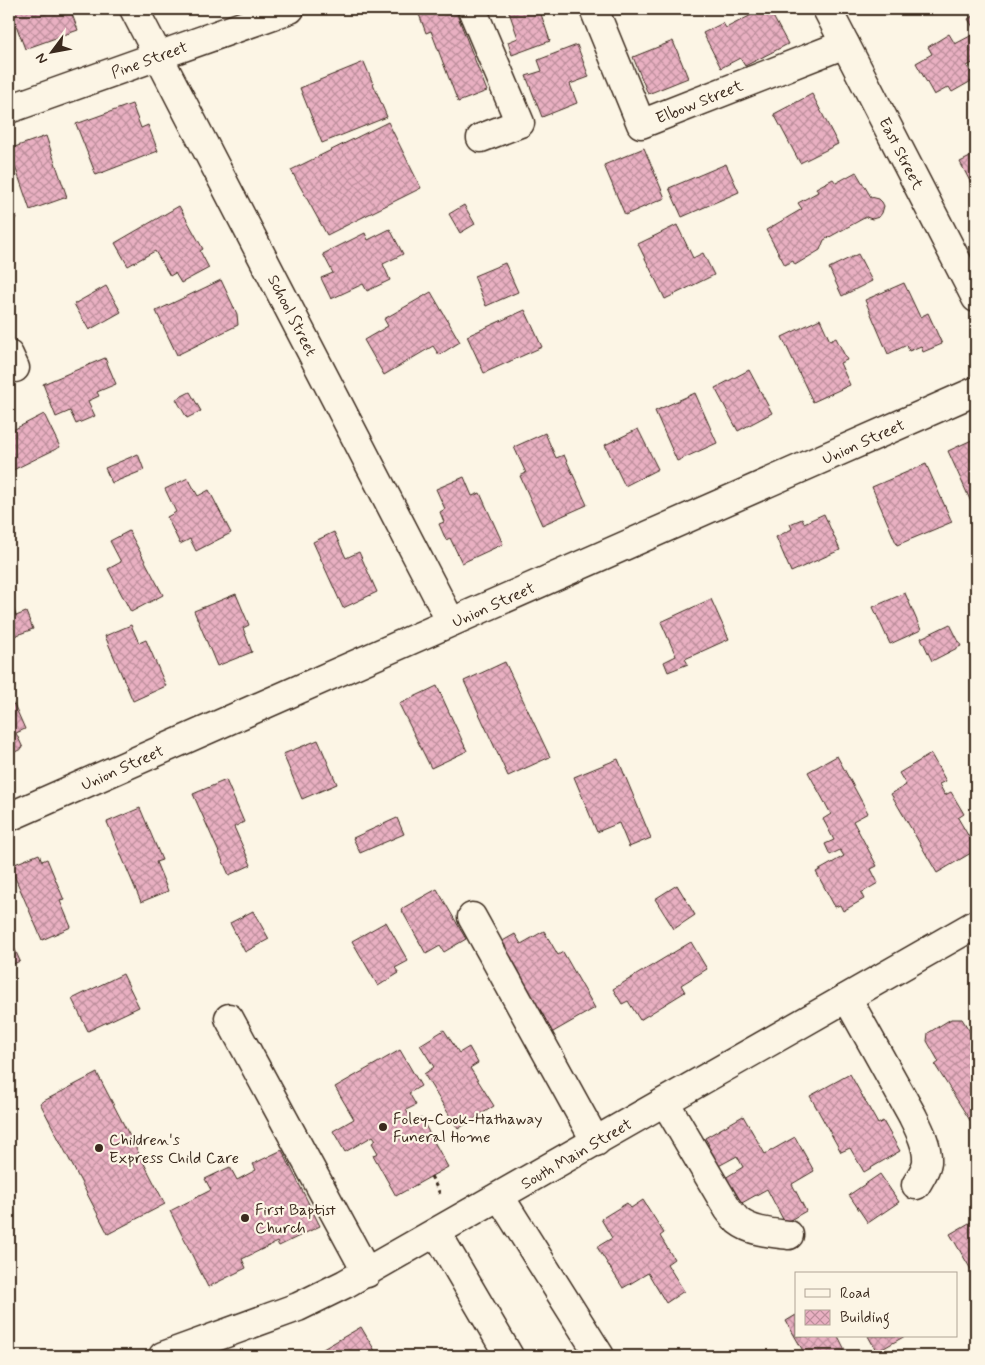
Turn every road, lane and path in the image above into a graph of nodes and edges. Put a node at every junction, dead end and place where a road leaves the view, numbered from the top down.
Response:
1 (134, 9) edge
2 (290, 9) edge
3 (472, 9) edge
4 (594, 9) edge
5 (827, 9) edge
6 (845, 44) junction
7 (159, 56) junction
8 (9, 109) edge
9 (482, 138) dead end
10 (976, 298) edge
11 (976, 391) edge
12 (451, 622) junction
13 (9, 817) edge
14 (472, 917) dead end
15 (975, 928) edge
16 (847, 998) junction
17 (229, 1018) dead end
18 (665, 1102) junction
19 (596, 1142) junction
20 (431, 1176) dead end
21 (916, 1185) dead end
22 (500, 1197) junction
23 (444, 1201) dead end
24 (437, 1233) junction
25 (789, 1235) dead end
26 (367, 1273) junction
27 (163, 1356) edge
28 (509, 1356) edge
29 (600, 1356) edge

1 - 7 street, School Street
2 - 7 street, Pine Street
3 - 9 street
4 - 6 street, Elbow Street
5 - 6 street, East Street
6 - 10 street, East Street
7 - 8 street, Pine Street
7 - 12 street, School Street
11 - 12 street, Union Street
12 - 13 street, Union Street
14 - 19 street
15 - 16 street, South Main Street
16 - 18 street, South Main Street
16 - 21 street
17 - 26 street
18 - 19 street, South Main Street
18 - 25 street
19 - 22 street, South Main Street
20 - 23 path
22 - 24 street, South Main Street
22 - 29 street
24 - 26 street, South Main Street
24 - 28 street
26 - 27 street, South Main Street

